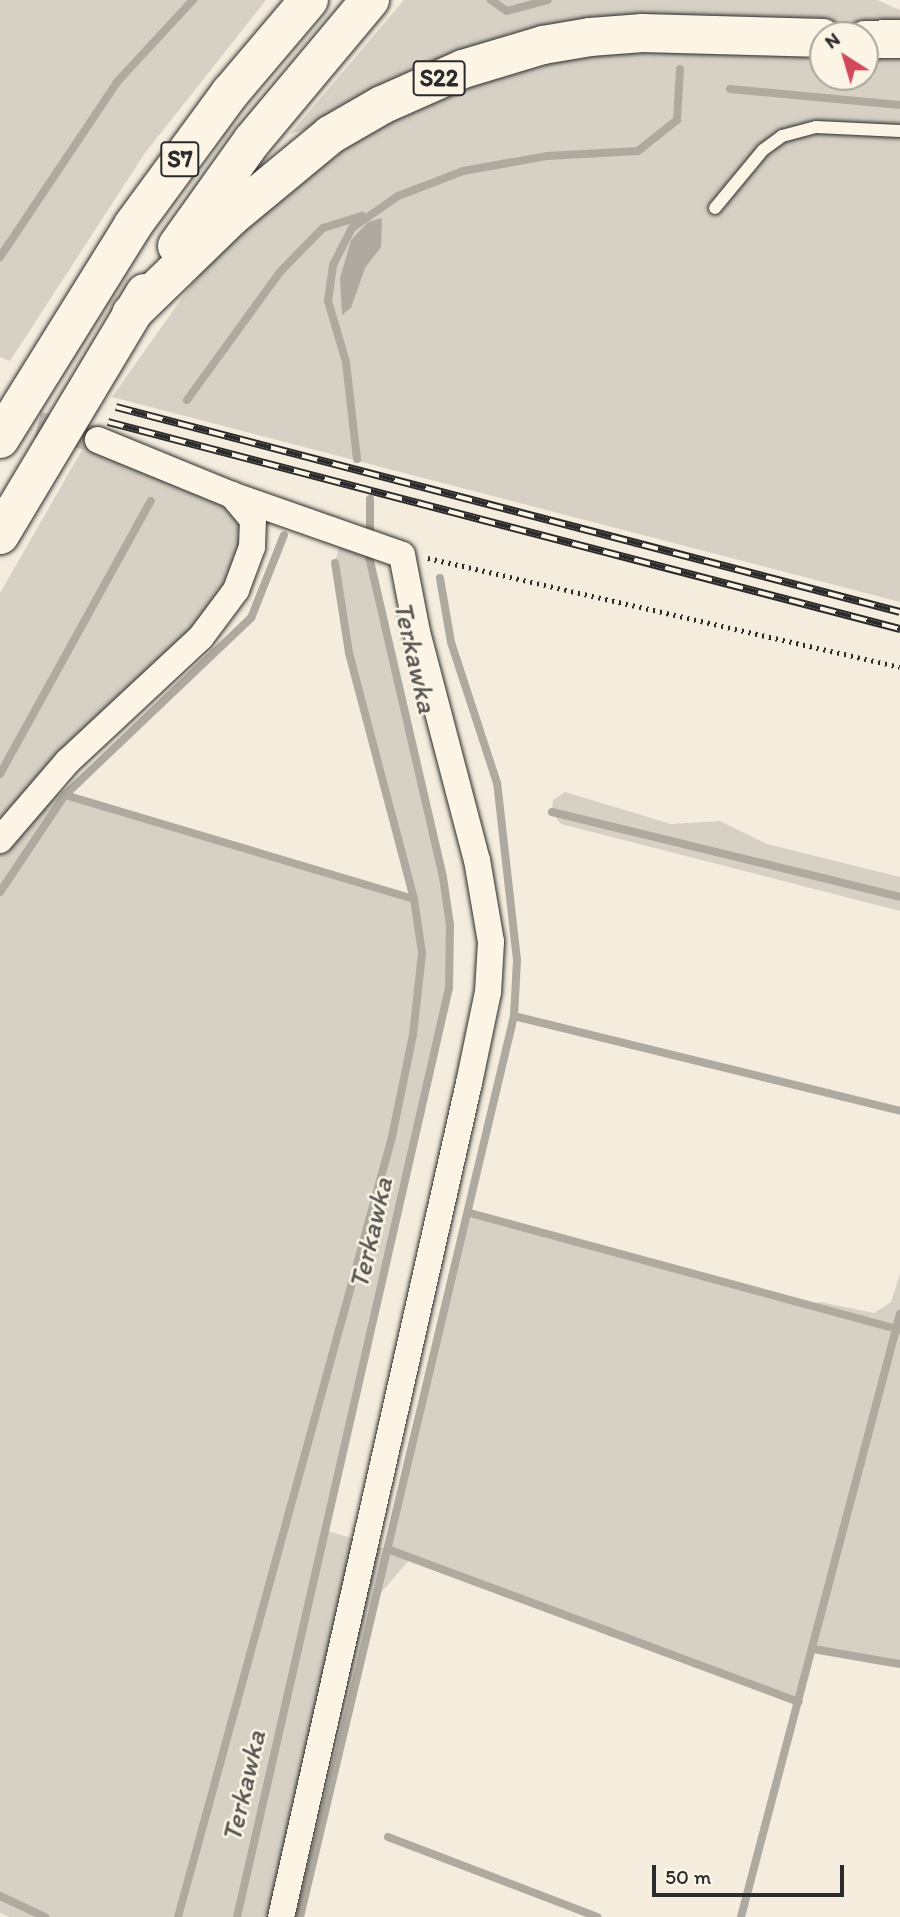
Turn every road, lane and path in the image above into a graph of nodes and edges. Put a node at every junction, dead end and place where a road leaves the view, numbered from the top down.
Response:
1 (309, 0) edge
2 (370, 0) edge
3 (809, 38) edge
4 (900, 39) edge
5 (879, 40) edge
6 (900, 131) edge
7 (715, 208) dead end
8 (131, 314) junction
9 (0, 439) edge
10 (99, 440) tunnel mouth
11 (232, 495) junction
12 (0, 535) edge
13 (402, 555) junction
14 (900, 667) edge
15 (0, 840) edge
16 (281, 1917) edge

1 - 9 highway, S7
2 - 8 highway, S7
3 - 8 highway, S22
4 - 5 highway
6 - 7 lane
8 - 12 highway, S7
10 - 11 street
11 - 13 street
11 - 15 street
13 - 14 path
13 - 16 street

